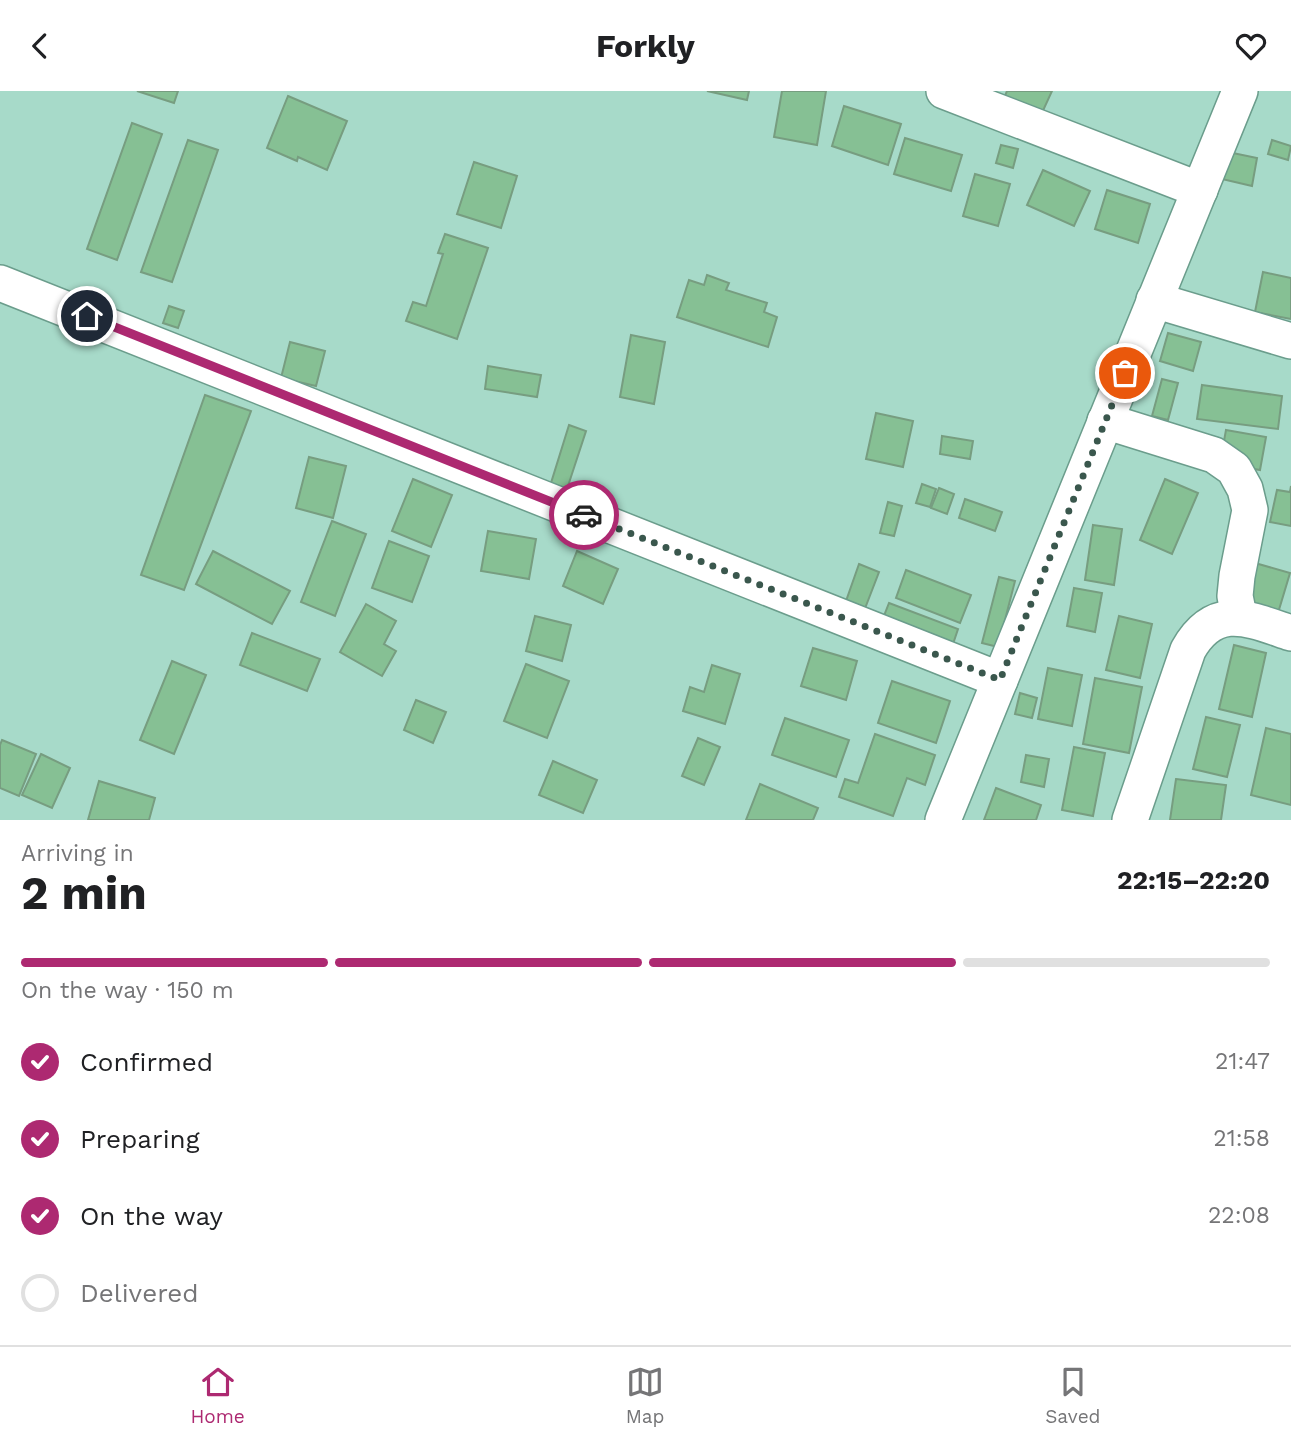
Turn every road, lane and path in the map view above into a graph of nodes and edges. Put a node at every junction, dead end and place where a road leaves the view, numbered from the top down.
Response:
1 (944, 91) edge
2 (1240, 91) edge
3 (1200, 190) junction
4 (0, 283) edge
5 (1154, 300) junction
6 (1291, 341) edge
7 (1105, 421) junction
8 (1240, 616) junction
9 (1291, 633) edge
10 (1000, 680) junction
11 (943, 820) edge
12 (1130, 820) edge

1 - 3 street
2 - 3 street
3 - 5 street
4 - 10 street
5 - 6 street
5 - 7 street
7 - 8 street
7 - 10 street
8 - 9 street
8 - 12 street
10 - 11 street

